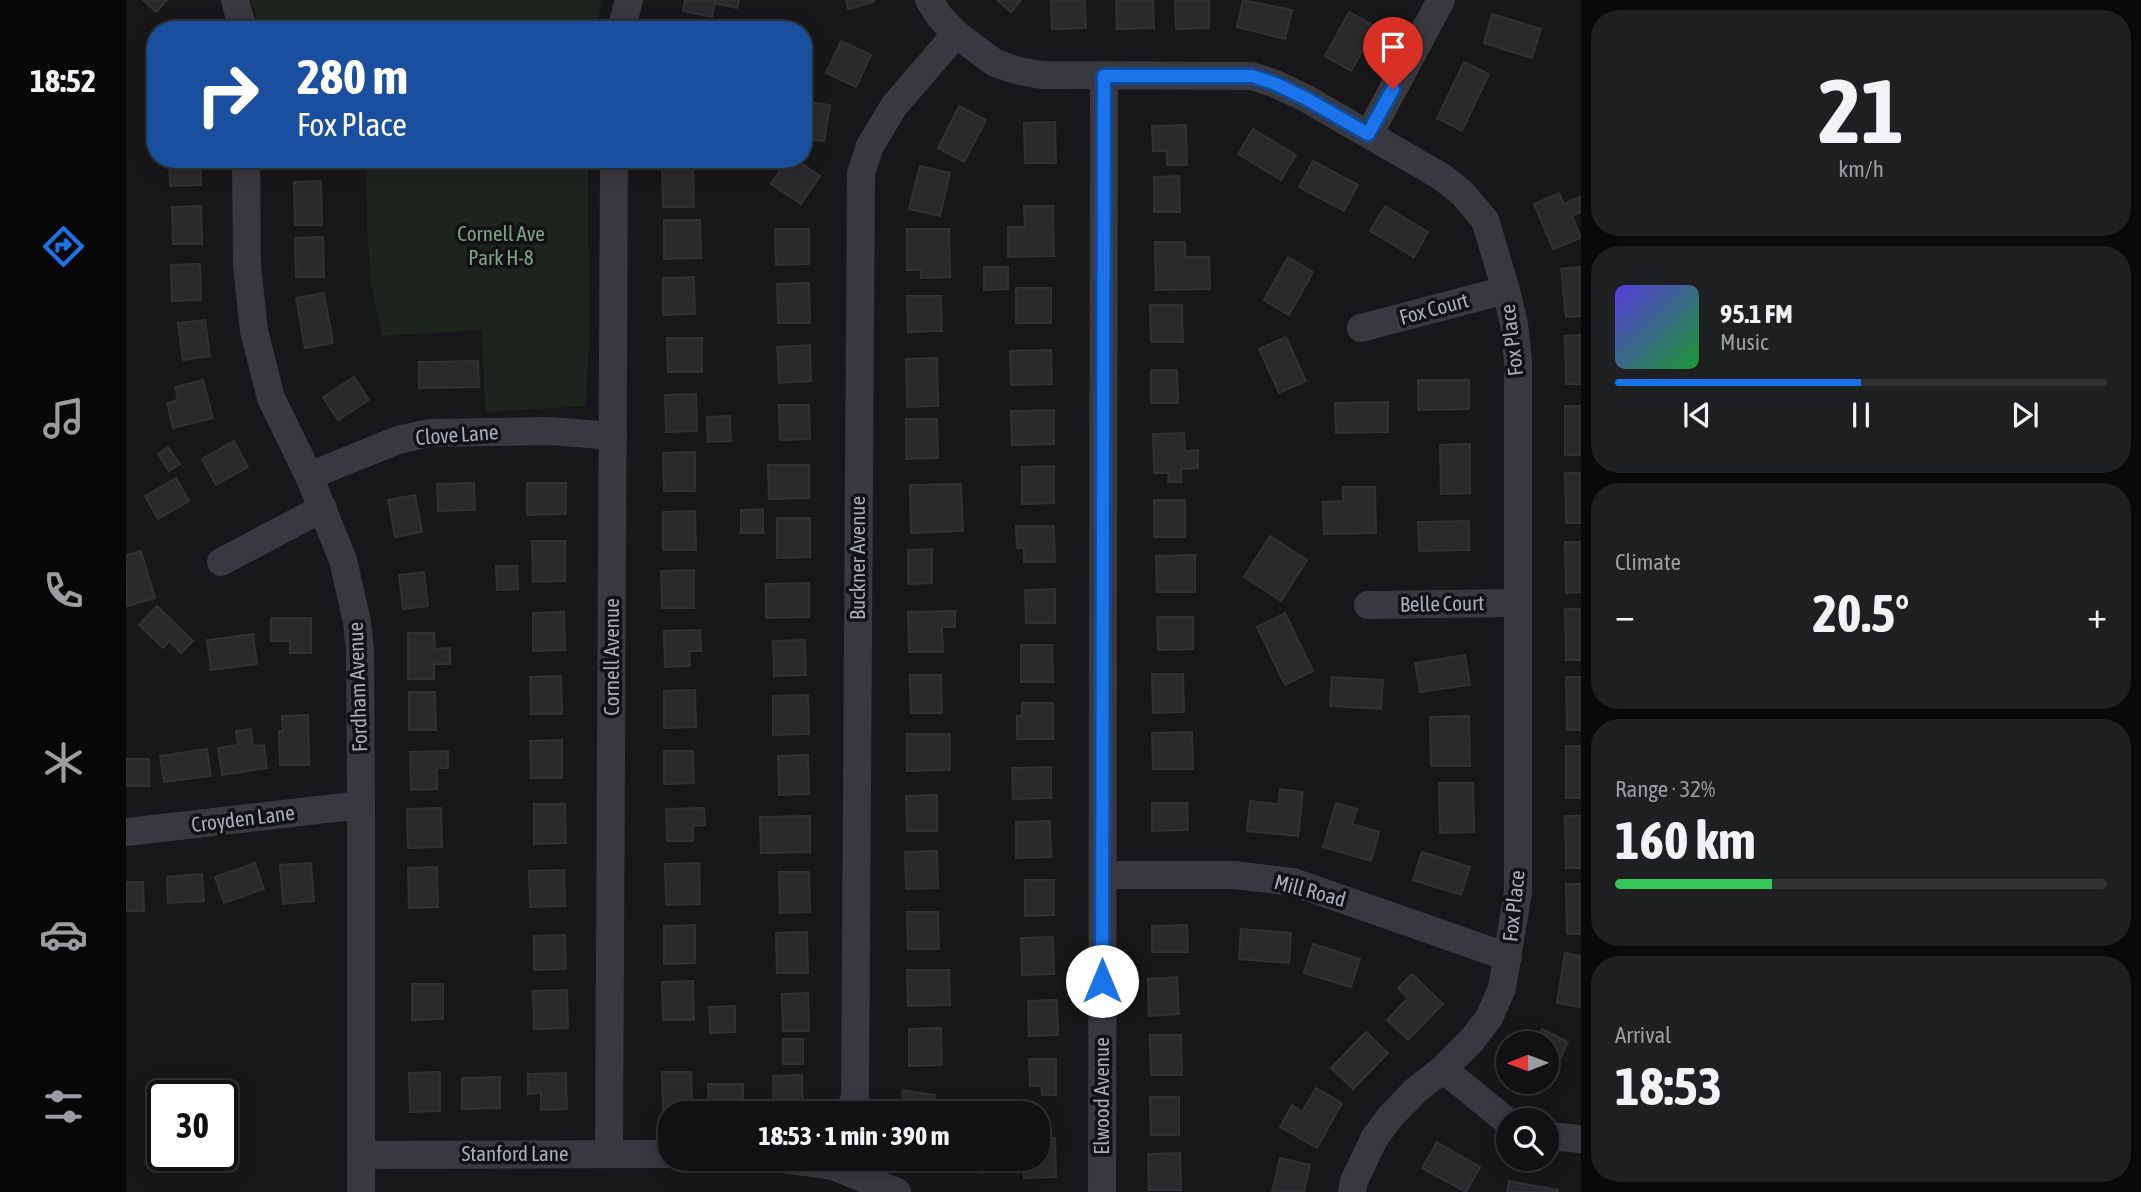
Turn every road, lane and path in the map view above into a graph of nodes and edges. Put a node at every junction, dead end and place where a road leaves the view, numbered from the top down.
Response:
1 (235, 0) edge
2 (629, 0) edge
3 (929, 0) edge
4 (1441, 0) edge
5 (241, 21) edge
6 (623, 21) edge
7 (956, 34) junction
8 (1104, 76) junction
9 (1368, 134) junction
10 (246, 168) edge
11 (614, 168) edge
12 (1506, 290) junction
13 (1361, 328) dead end
14 (613, 436) junction
15 (309, 476) junction
16 (323, 508) junction
17 (221, 562) dead end
18 (1517, 603) junction
19 (1368, 605) dead end
20 (360, 805) junction
21 (126, 832) edge
22 (1103, 875) junction
23 (1508, 957) junction
24 (1443, 1069) junction
25 (853, 1101) edge
26 (1496, 1112) edge
27 (1559, 1137) edge
28 (1581, 1139) edge
29 (609, 1154) junction
30 (658, 1154) edge
31 (361, 1155) junction
32 (853, 1171) edge
33 (361, 1192) edge
34 (897, 1192) edge
35 (1102, 1192) edge
36 (1352, 1192) edge

1 - 5 street
2 - 6 street
3 - 7 street, Fox Place
4 - 9 street
7 - 8 street, Fox Place
7 - 25 street, Buckner Avenue
8 - 9 street, Fox Place
8 - 22 street, Elwood Avenue
9 - 12 street, Fox Place
10 - 15 street, Fordham Avenue
11 - 14 street, Cornell Avenue
12 - 13 street, Fox Court
12 - 18 street, Fox Place
14 - 15 street, Clove Lane
14 - 29 street, Cornell Avenue
15 - 16 street, Fordham Avenue
16 - 17 street
16 - 20 street, Fordham Avenue
18 - 19 street, Belle Court
18 - 23 street, Fox Place
20 - 21 street, Croyden Lane
20 - 31 street, Fordham Avenue
22 - 23 street, Mill Road
22 - 35 street, Elwood Avenue
23 - 24 street, Fox Place
24 - 26 street
24 - 36 street, Fox Place
27 - 28 street
29 - 30 street, Stanford Lane
29 - 31 street, Stanford Lane
31 - 33 street, Fordham Avenue
32 - 34 street

